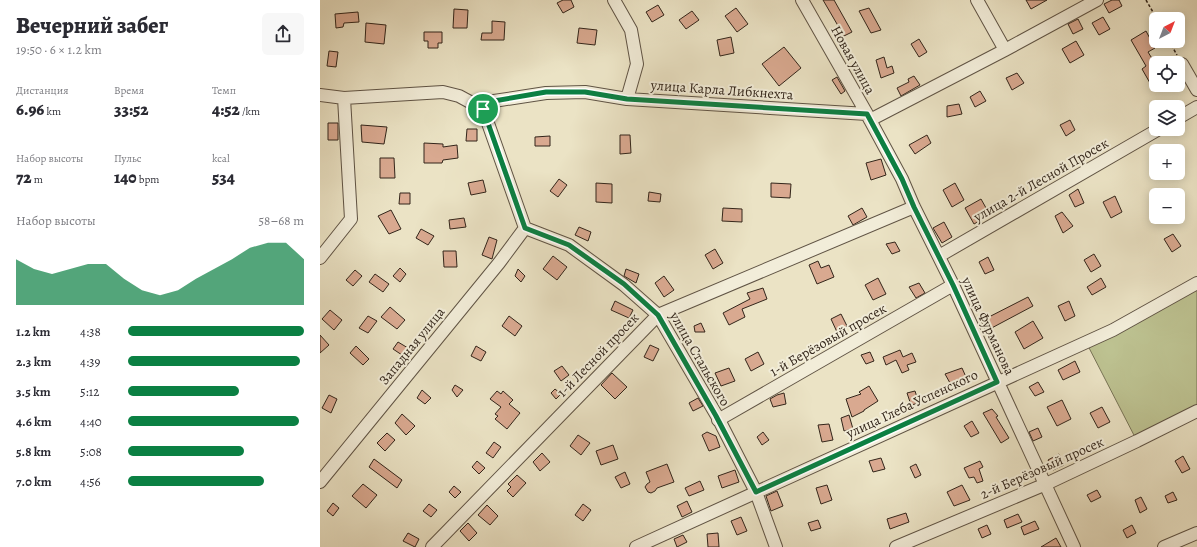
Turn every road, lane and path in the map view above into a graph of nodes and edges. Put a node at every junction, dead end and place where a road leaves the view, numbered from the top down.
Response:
1 (614, 0) edge
2 (802, 0) edge
3 (977, 0) edge
4 (1097, 0) edge
5 (1146, 0) edge
6 (1153, 12) edge
7 (1005, 50) junction
8 (1185, 69) edge
9 (1197, 90) edge
10 (320, 95) edge
11 (344, 98) junction
12 (627, 99) junction
13 (1197, 107) edge
14 (483, 109) junction
15 (1185, 114) edge
16 (868, 117) junction
17 (1149, 135) edge
18 (914, 207) junction
19 (525, 228) junction
20 (939, 256) junction
21 (320, 258) edge
22 (1197, 284) edge
23 (953, 285) junction
24 (658, 315) junction
25 (997, 382) junction
26 (1197, 411) edge
27 (718, 420) junction
28 (320, 482) edge
29 (1046, 484) junction
30 (756, 492) junction
31 (1197, 533) edge
32 (432, 547) edge
33 (636, 547) edge
34 (776, 547) edge
35 (896, 547) edge
36 (1074, 547) edge
37 (1164, 547) edge

1 - 12 street
2 - 16 street, Новая улица
3 - 7 street
4 - 7 street
5 - 6 path
7 - 16 street
8 - 9 street
10 - 11 street
11 - 14 street
11 - 21 street
12 - 14 street, улица Карла Либкнехта
12 - 16 street, улица Карла Либкнехта
13 - 15 street
14 - 19 street
16 - 18 street, улица Фурманова
17 - 20 street, улица 2-й Лесной Просек
18 - 20 street, улица Фурманова
18 - 24 street, 1-й Лесной просек
19 - 24 street, улица Стальского
19 - 28 street, Западная улица
20 - 23 street, улица Фурманова
22 - 25 street, улица Глеба Успенского
23 - 25 street, улица Фурманова
23 - 27 street, 1-й Берёзовый просек
24 - 27 street, улица Стальского
24 - 32 street, 1-й Лесной просек
25 - 29 street, улица Фурманова
25 - 30 street, улица Глеба Успенского
26 - 29 street, 2-й Берёзовый просек
27 - 30 street, улица Стальского
29 - 35 street, 2-й Берёзовый просек
29 - 36 street, улица Фурманова
30 - 33 street, улица Глеба Успенского
30 - 34 street, улица Стальского
31 - 37 street

